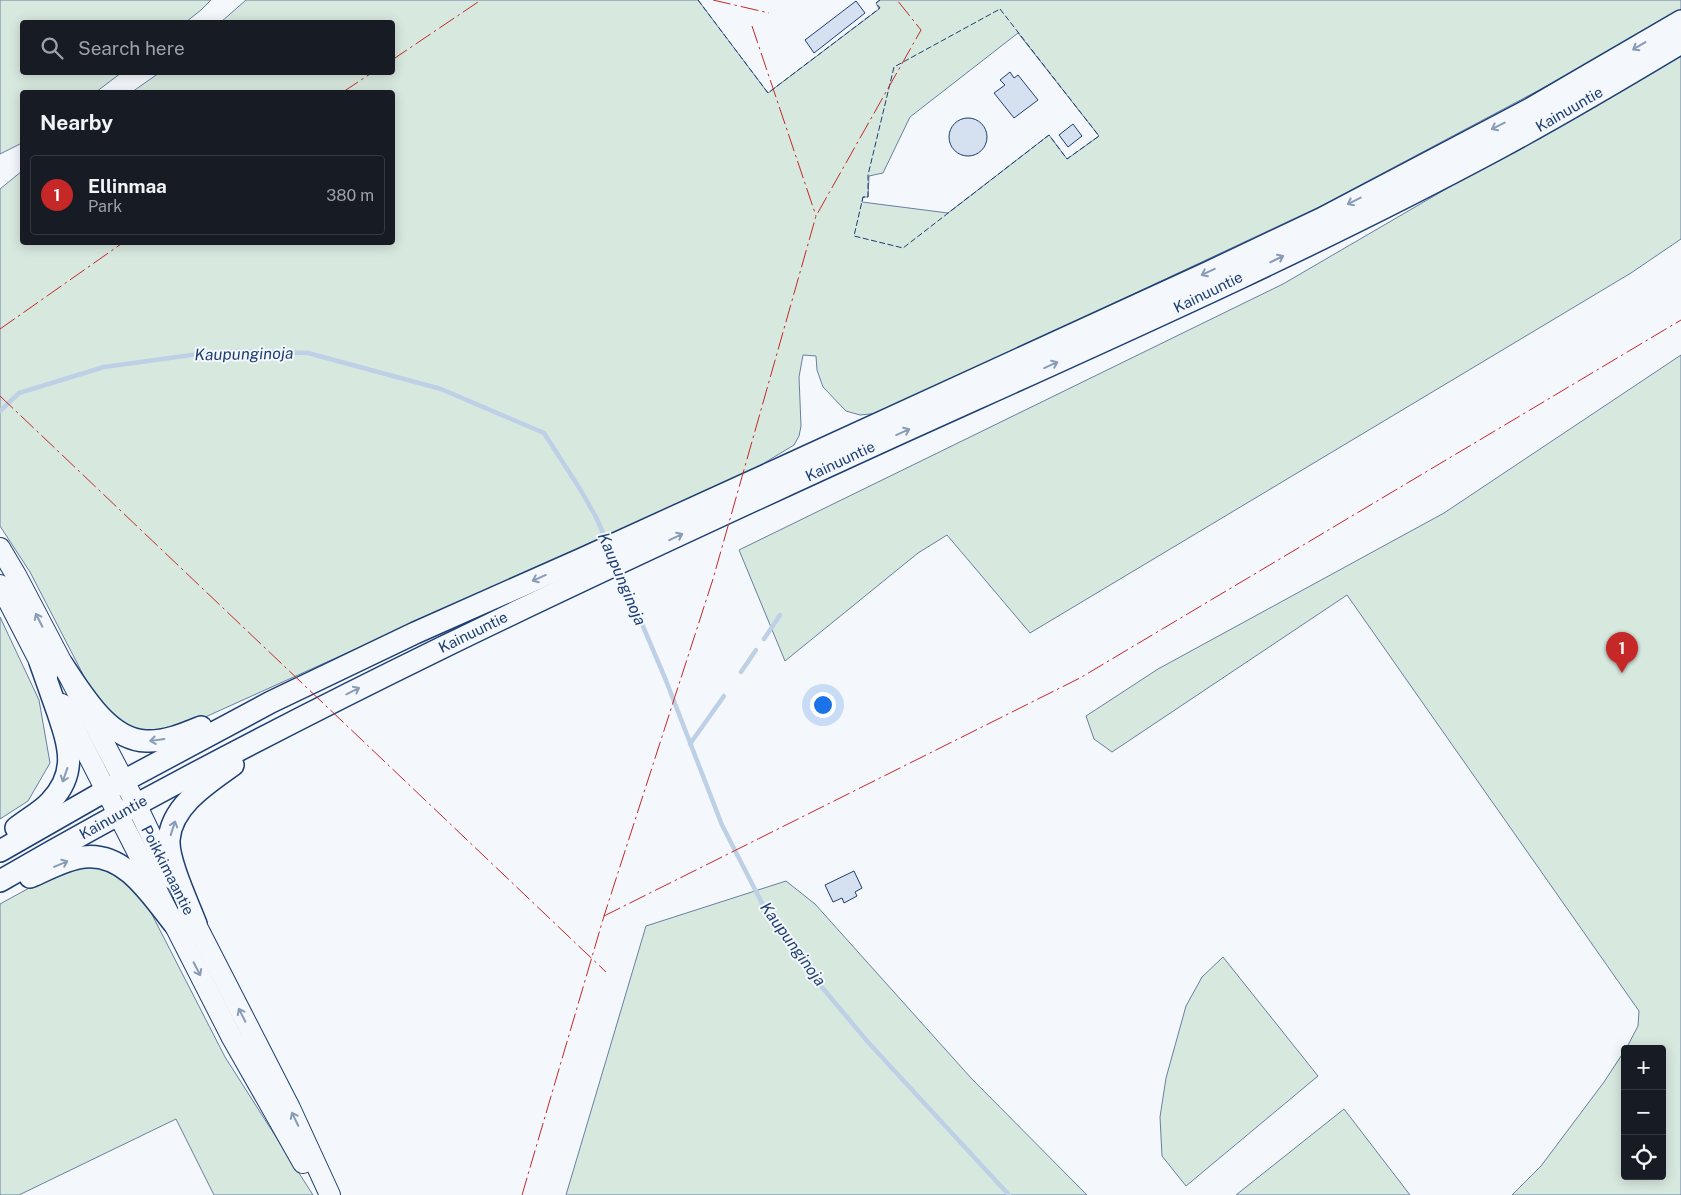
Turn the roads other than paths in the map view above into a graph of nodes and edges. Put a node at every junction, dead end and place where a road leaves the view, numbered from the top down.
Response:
1 (1681, 21) edge
2 (1681, 43) edge
3 (0, 548) edge
4 (627, 549) junction
5 (588, 567) junction
6 (0, 585) edge
7 (40, 662) junction
8 (62, 664) junction
9 (301, 687) junction
10 (310, 714) junction
11 (114, 786) junction
12 (126, 809) junction
13 (0, 840) edge
14 (0, 850) edge
15 (0, 881) edge
16 (0, 890) edge
17 (196, 924) junction
18 (175, 925) junction
19 (321, 1195) edge
20 (330, 1195) edge

1 -> 4 highway, Kainuuntie
4 -> 2 highway, Kainuuntie
8 -> 3 main road, Poikkimaantie
4 - 5 highway, Kainuuntie
5 -> 9 highway, Kainuuntie
10 -> 5 highway, Kainuuntie
6 - 7 main road, Poikkimaantie
7 - 11 main road, Poikkimaantie
7 -> 13 highway
9 -> 8 highway
8 - 11 main road, Poikkimaantie
9 - 11 highway, Kainuuntie
10 - 12 highway, Kainuuntie
17 -> 10 highway
11 - 12 main road, Poikkimaantie
11 - 14 highway, Kainuuntie
12 - 15 highway, Kainuuntie
12 - 17 main road, Poikkimaantie
12 - 18 main road, Poikkimaantie
16 -> 18 highway
20 -> 17 main road, Poikkimaantie
18 -> 19 main road, Poikkimaantie

